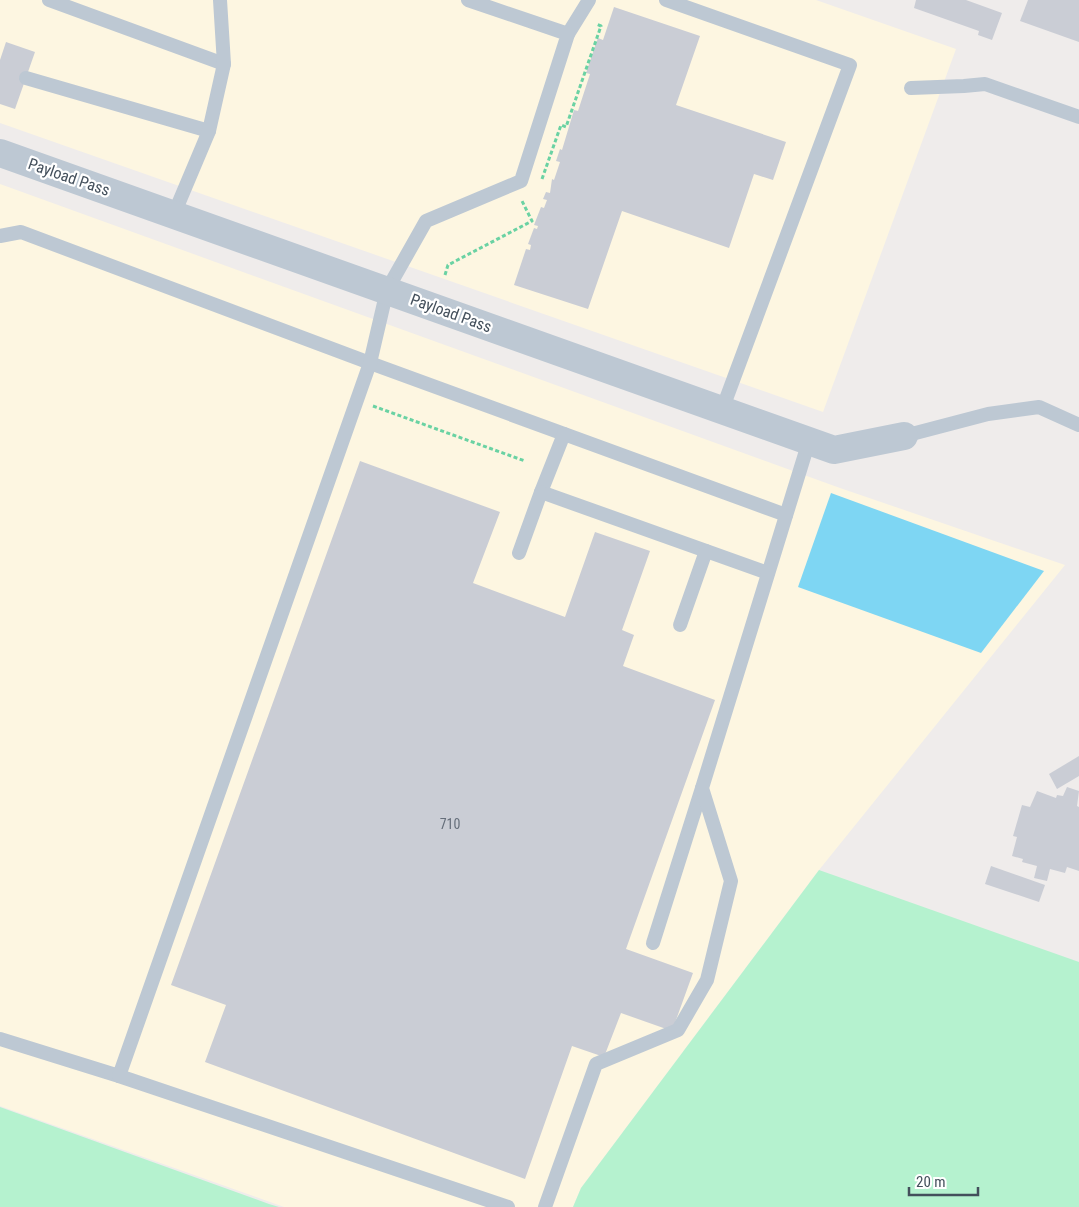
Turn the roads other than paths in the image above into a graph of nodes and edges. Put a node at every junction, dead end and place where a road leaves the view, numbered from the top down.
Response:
1 (49, 0) edge
2 (220, 0) edge
3 (468, 0) edge
4 (589, 0) edge
5 (666, 0) edge
6 (568, 34) junction
7 (224, 64) junction
8 (26, 78) dead end
9 (911, 88) dead end
10 (1079, 117) edge
11 (209, 131) junction
12 (0, 153) edge
13 (174, 214) junction
14 (0, 236) edge
15 (387, 290) junction
16 (370, 363) junction
17 (722, 410) junction
18 (1079, 425) edge
19 (564, 434) junction
20 (904, 436) joint
21 (809, 441) junction
22 (541, 492) junction
23 (786, 515) junction
24 (706, 551) junction
25 (519, 553) dead end
26 (768, 573) junction
27 (680, 625) dead end
28 (702, 788) junction
29 (653, 943) dead end
30 (0, 1040) edge
31 (119, 1076) junction
32 (508, 1207) edge
33 (546, 1207) edge

1 - 7 lane
2 - 7 lane
3 - 6 lane
4 - 6 lane
5 - 17 lane
6 - 15 lane
7 - 11 lane
8 - 11 lane
9 - 10 lane
11 - 13 lane
12 - 13 street, Payload Pass
13 - 15 street, Payload Pass
14 - 16 lane
15 - 16 lane
15 - 17 street, Payload Pass
16 - 19 lane
16 - 31 lane
17 - 21 street, Payload Pass
18 - 20 lane
19 - 22 lane
19 - 23 lane
20 - 21 street, Payload Pass
21 - 23 lane
22 - 24 lane
22 - 25 lane
23 - 26 lane
24 - 26 lane
24 - 27 lane
26 - 28 lane
28 - 29 lane
28 - 33 lane
30 - 31 lane
31 - 32 lane

